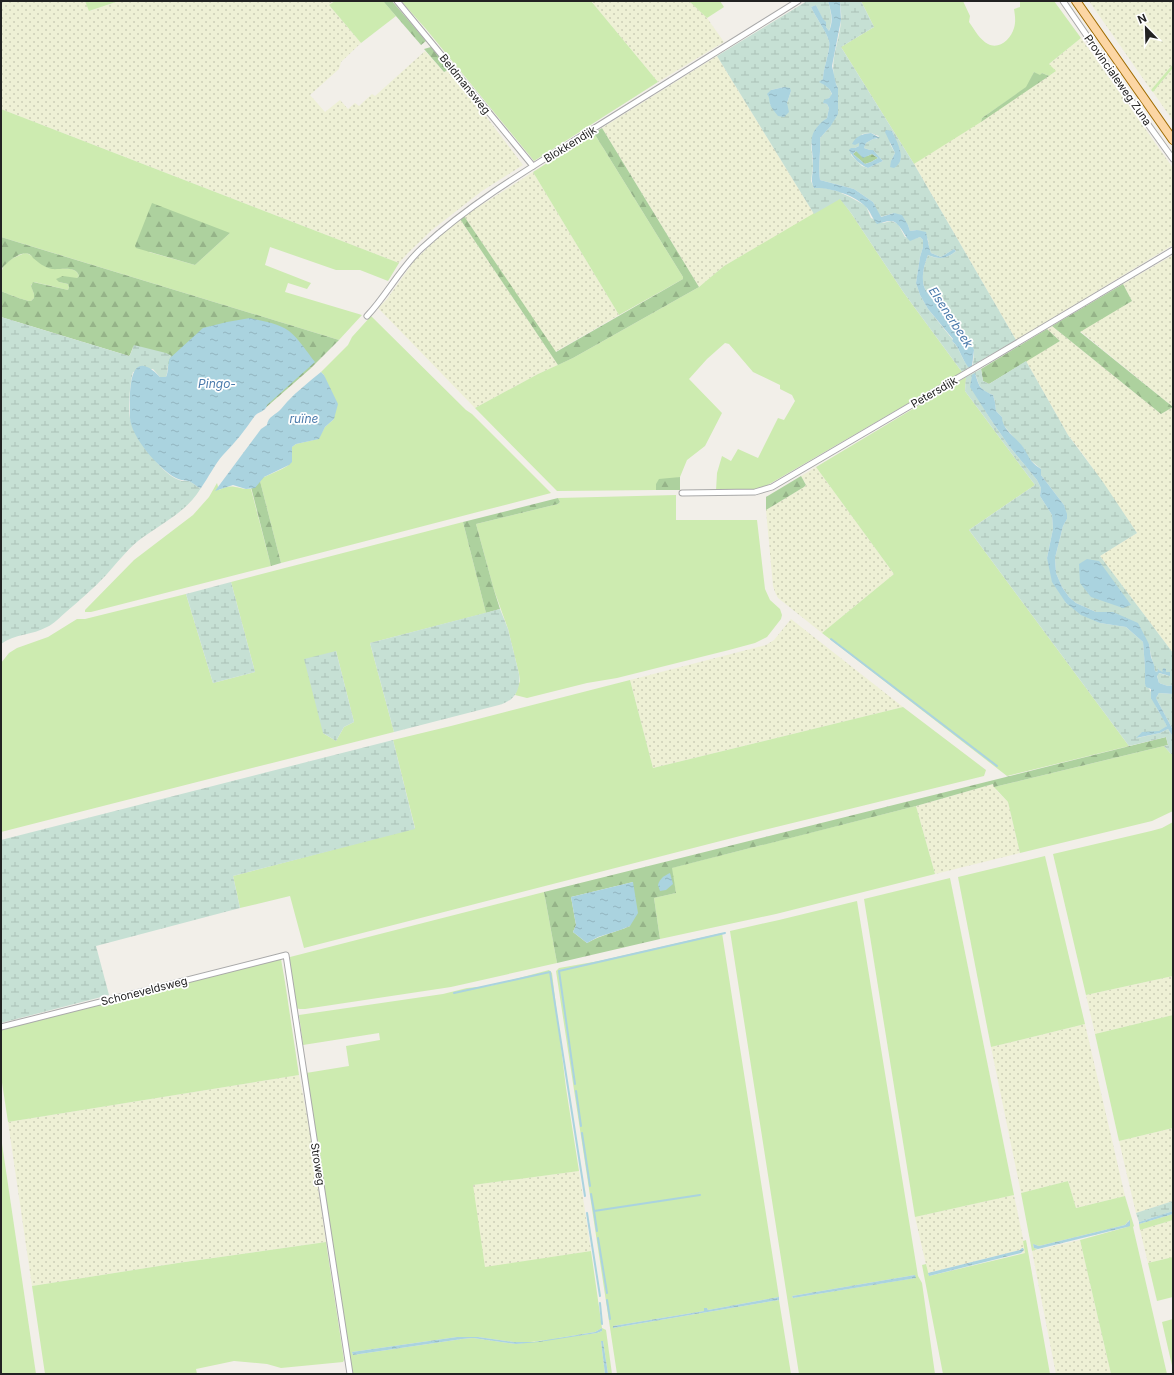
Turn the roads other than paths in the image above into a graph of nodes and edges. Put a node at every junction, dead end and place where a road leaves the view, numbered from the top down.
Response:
1 (397, 1) edge
2 (798, 1) edge
3 (1063, 1) edge
4 (1076, 1) edge
5 (1173, 140) edge
6 (1173, 159) edge
7 (533, 166) junction
8 (1173, 250) edge
9 (367, 316) dead end
10 (682, 493) dead end
11 (286, 955) joint
12 (1, 1027) edge
13 (350, 1374) edge

1 - 7 street, Beldmansweg
2 - 7 street, Blokkendijk
3 - 6 street, Provincialeweg Zuna
4 - 5 main road, Provincialeweg Zuna
7 - 9 street, Blokkendijk
8 - 10 street, Petersdijk
11 - 12 street, Schoneveldsweg
11 - 13 street, Stroweg

